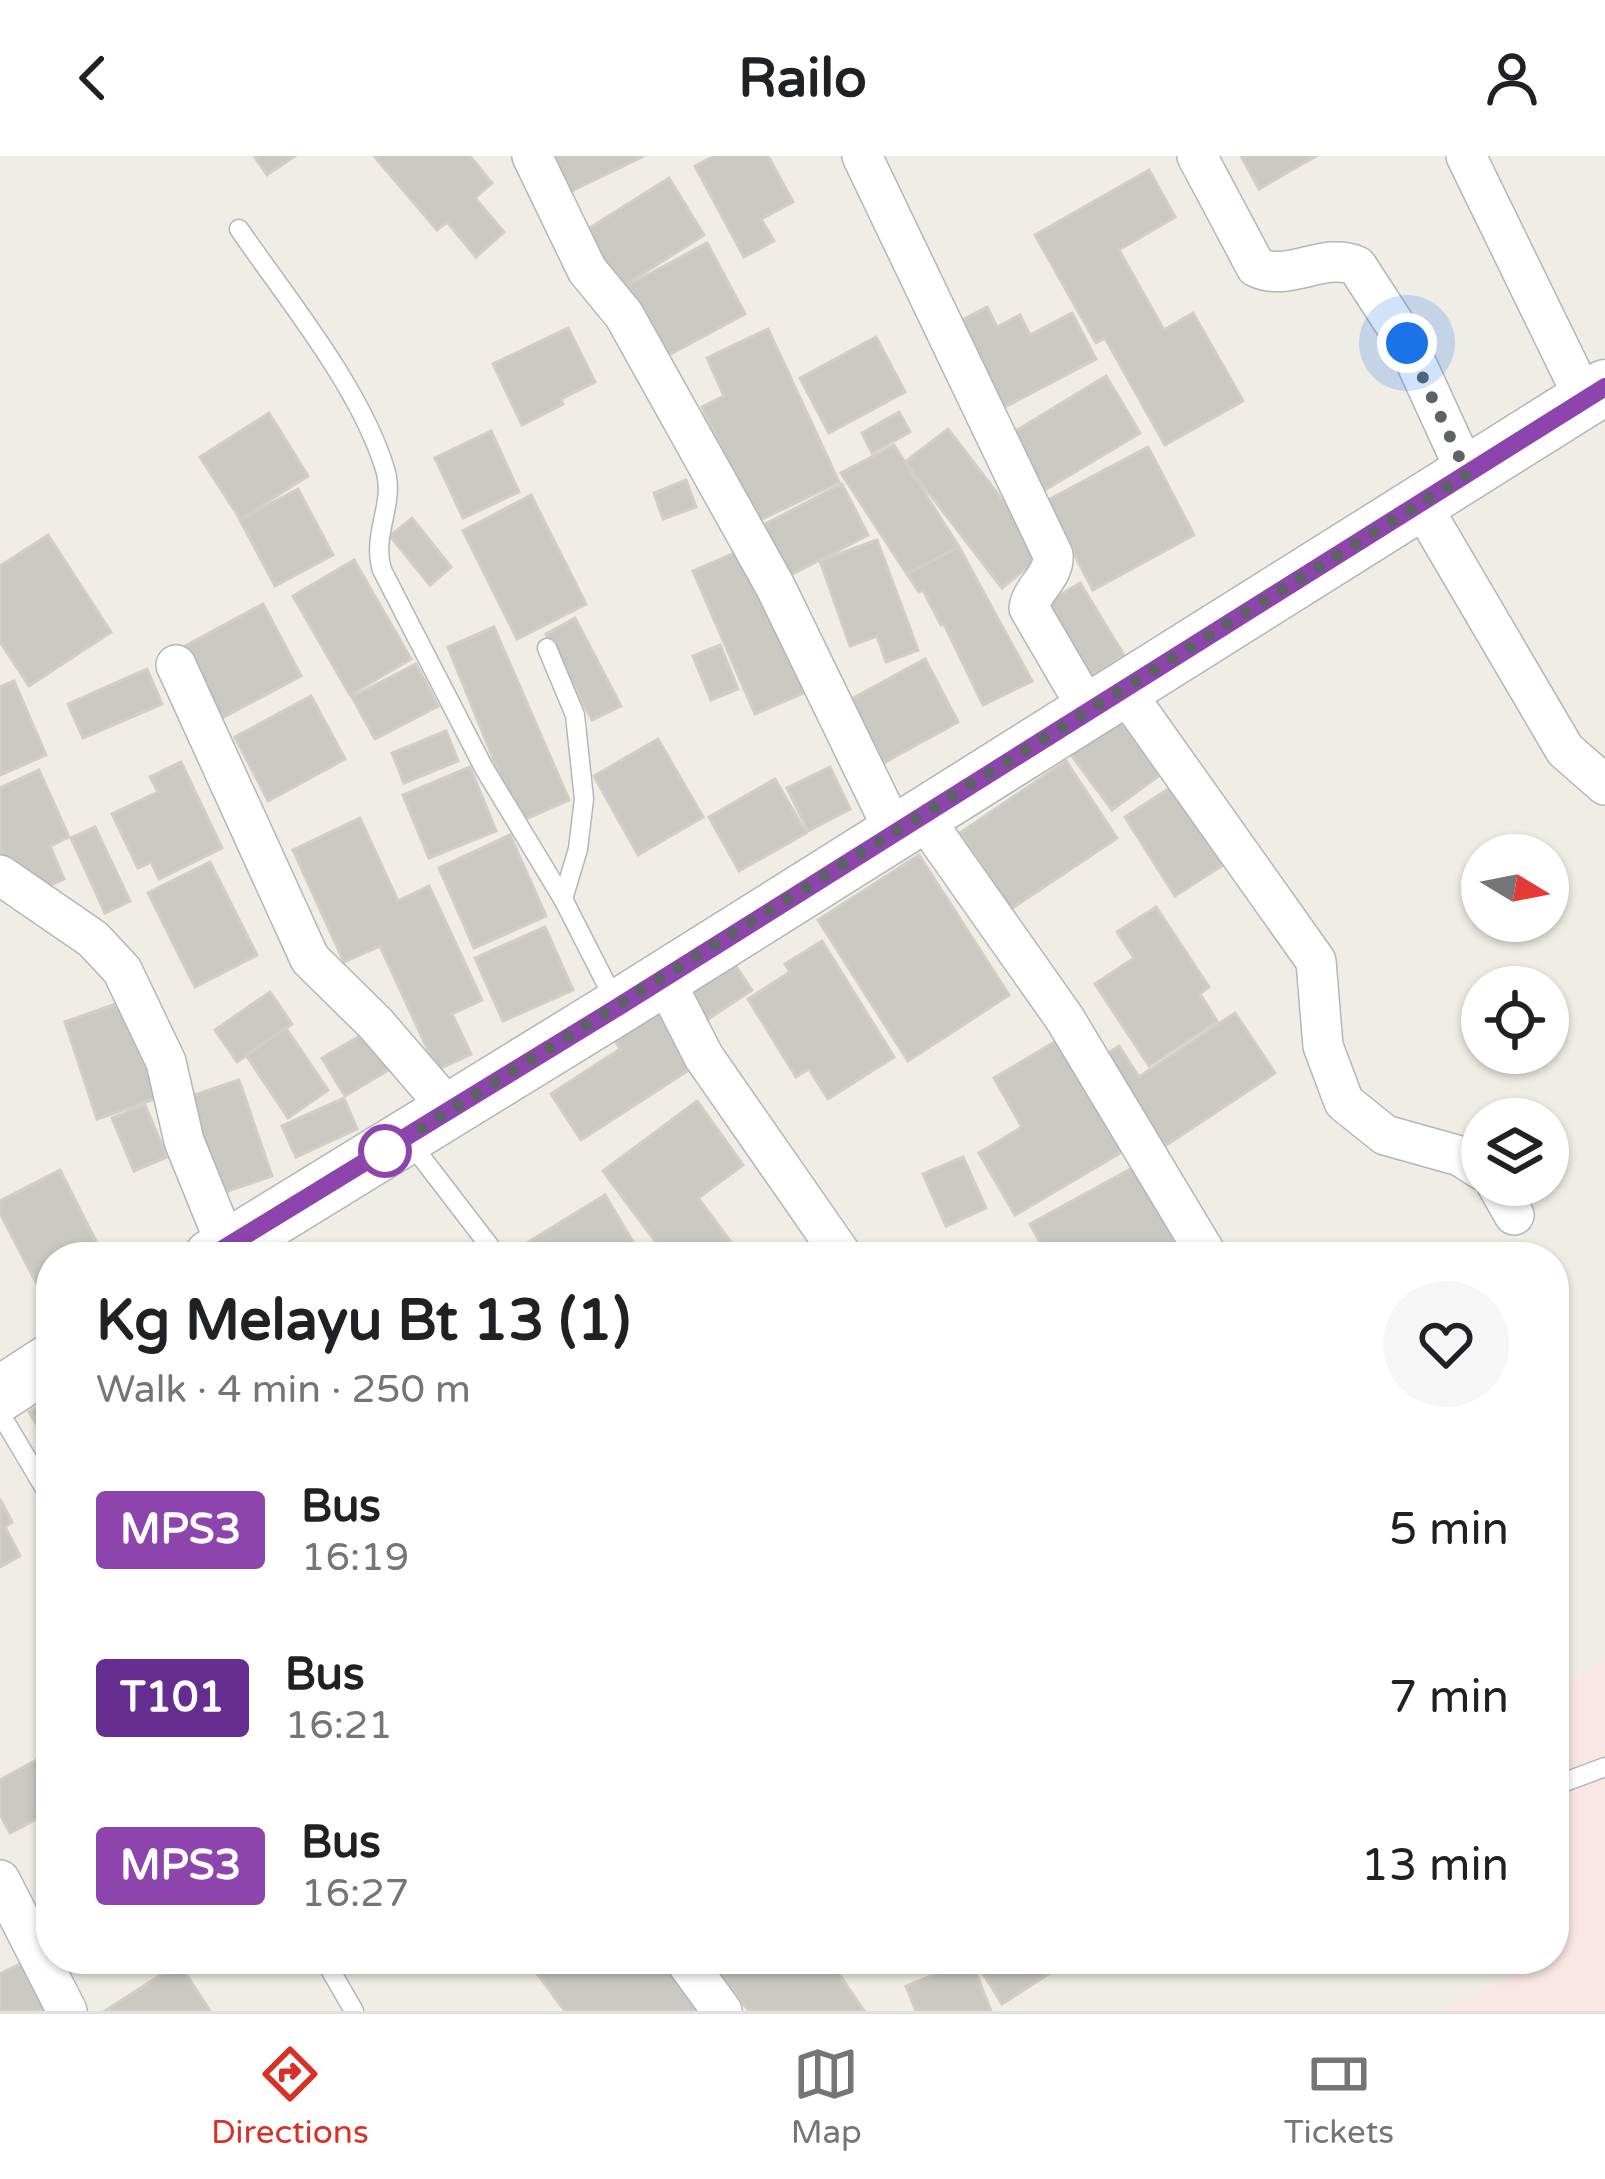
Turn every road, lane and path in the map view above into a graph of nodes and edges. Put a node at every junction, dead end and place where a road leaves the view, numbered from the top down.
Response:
1 (532, 156) edge
2 (862, 156) edge
3 (1197, 156) edge
4 (1466, 156) edge
5 (238, 229) dead end
6 (1595, 393) edge
7 (1467, 474) junction
8 (1420, 503) junction
9 (547, 648) dead end
10 (176, 664) dead end
11 (1106, 700) junction
12 (1605, 785) edge
13 (908, 825) junction
14 (0, 875) edge
15 (563, 899) junction
16 (664, 979) junction
17 (618, 1007) junction
18 (428, 1124) junction
19 (1461, 1157) edge
20 (216, 1242) edge
21 (235, 1242) edge
22 (490, 1242) edge
23 (833, 1242) edge
24 (1199, 1242) edge
25 (36, 1370) edge
26 (0, 1394) edge
27 (0, 1413) edge
28 (36, 1474) edge
29 (1605, 1768) edge
30 (1569, 1781) edge
31 (0, 1880) edge
32 (36, 1949) edge
33 (49, 1974) edge
34 (333, 1974) edge
35 (695, 1974) edge
36 (68, 2011) edge
37 (354, 2011) edge
38 (722, 2011) edge

1 - 13 street
2 - 11 street
3 - 7 street
4 - 6 street
5 - 15 lane
6 - 7 main road
7 - 8 main road
8 - 11 main road
8 - 12 street
9 - 15 lane
10 - 18 street
11 - 13 main road
11 - 19 street
13 - 16 main road
13 - 24 street
14 - 20 street
15 - 17 lane
16 - 17 main road
16 - 23 street
17 - 18 main road
18 - 21 main road
18 - 22 lane
25 - 26 main road
27 - 28 lane
29 - 30 lane
31 - 32 street
33 - 36 street
34 - 37 lane
35 - 38 street

